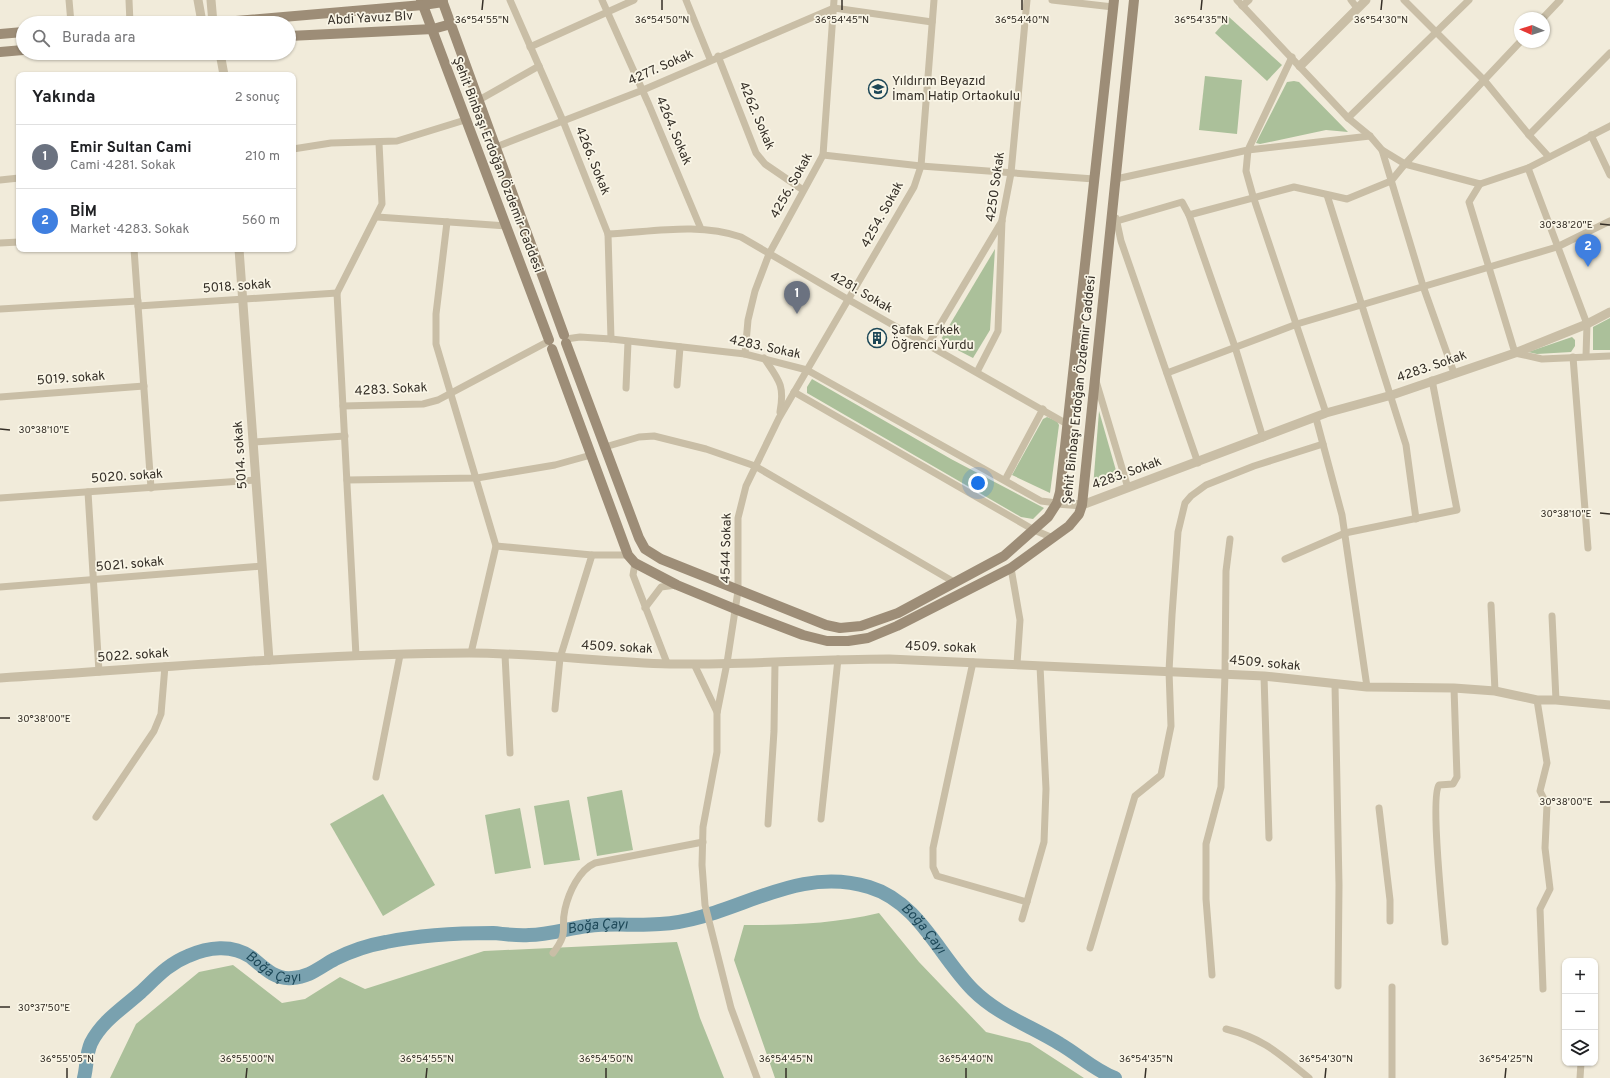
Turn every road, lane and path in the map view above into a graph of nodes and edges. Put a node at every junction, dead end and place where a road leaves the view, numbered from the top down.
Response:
1 (69, 0) edge
2 (129, 0) edge
3 (198, 0) edge
4 (211, 0) edge
5 (510, 0) edge
6 (602, 0) edge
7 (634, 0) edge
8 (686, 0) edge
9 (834, 0) edge
10 (934, 0) edge
11 (1027, 0) edge
12 (1052, 0) edge
13 (1134, 0) edge
14 (1237, 0) edge
15 (1249, 0) edge
16 (1351, 0) edge
17 (1366, 0) edge
18 (1404, 0) edge
19 (1469, 0) edge
20 (1560, 0) edge
21 (442, 1) edge
22 (422, 3) edge
23 (1113, 3) edge
24 (1242, 6) junction
25 (834, 8) junction
26 (1357, 8) junction
27 (607, 12) junction
28 (1548, 12) edge
29 (70, 16) edge
30 (130, 16) edge
31 (204, 16) edge
32 (208, 16) edge
33 (282, 16) edge
34 (932, 22) junction
35 (451, 24) junction
36 (433, 29) junction
37 (1435, 32) junction
38 (16, 33) edge
39 (0, 34) edge
40 (296, 36) edge
41 (530, 47) junction
42 (1514, 48) edge
43 (16, 51) edge
44 (0, 52) edge
45 (1610, 53) edge
46 (718, 56) junction
47 (1292, 57) junction
48 (221, 60) edge
49 (710, 60) junction
50 (539, 66) junction
51 (1300, 66) junction
52 (223, 72) edge
53 (1484, 80) junction
54 (643, 90) junction
55 (479, 100) junction
56 (1348, 118) junction
57 (465, 120) junction
58 (563, 121) junction
59 (1610, 126) edge
60 (1592, 135) junction
61 (1370, 136) junction
62 (1529, 136) junction
63 (379, 143) junction
64 (496, 147) junction
65 (296, 149) edge
66 (1248, 150) junction
67 (1382, 150) junction
68 (823, 155) junction
69 (1549, 157) junction
70 (1405, 164) junction
71 (921, 166) junction
72 (1528, 168) junction
73 (1011, 173) junction
74 (1610, 175) edge
75 (16, 178) edge
76 (1094, 179) junction
77 (1116, 179) junction
78 (0, 180) edge
79 (1391, 181) junction
80 (1480, 184) junction
81 (802, 190) junction
82 (1327, 195) junction
83 (1253, 196) junction
84 (1113, 203) junction
85 (1189, 215) junction
86 (377, 217) junction
87 (1002, 220) junction
88 (1117, 221) junction
89 (1610, 221) edge
90 (447, 222) junction
91 (507, 226) junction
92 (701, 229) junction
93 (608, 234) junction
94 (16, 242) edge
95 (0, 243) edge
96 (1557, 247) junction
97 (134, 252) edge
98 (239, 252) edge
99 (769, 254) junction
100 (1490, 267) junction
101 (1423, 286) junction
102 (337, 294) junction
103 (243, 299) junction
104 (848, 300) junction
105 (138, 303) junction
106 (1361, 304) junction
107 (0, 309) edge
108 (1610, 312) edge
109 (1297, 324) junction
110 (1587, 324) junction
111 (565, 339) junction
112 (611, 339) junction
113 (628, 342) junction
114 (550, 345) junction
115 (928, 345) junction
116 (680, 347) junction
117 (1235, 347) junction
118 (1515, 353) junction
119 (746, 354) junction
120 (1586, 356) junction
121 (1610, 356) edge
122 (1573, 357) junction
123 (764, 358) junction
124 (807, 370) junction
125 (977, 372) junction
126 (1454, 373) junction
127 (1167, 374) junction
128 (1095, 377) junction
129 (1432, 380) junction
130 (677, 385) dead end
131 (144, 386) junction
132 (626, 388) dead end
133 (794, 392) junction
134 (452, 395) junction
135 (1392, 395) junction
136 (0, 397) edge
137 (343, 406) junction
138 (1043, 409) junction
139 (1326, 413) junction
140 (779, 418) junction
141 (1316, 418) junction
142 (1067, 424) junction
143 (344, 436) junction
144 (1263, 438) junction
145 (253, 442) junction
146 (1323, 444) junction
147 (605, 447) junction
148 (591, 455) junction
149 (1198, 463) junction
150 (755, 466) junction
151 (477, 478) junction
152 (256, 480) junction
153 (347, 480) junction
154 (1005, 480) junction
155 (151, 488) junction
156 (1128, 488) junction
157 (88, 492) junction
158 (0, 498) edge
159 (1057, 503) junction
160 (1082, 505) junction
161 (1416, 519) junction
162 (1034, 530) junction
163 (1345, 533) junction
164 (1052, 538) junction
165 (1230, 539) dead end
166 (496, 546) junction
167 (1588, 548) dead end
168 (628, 554) junction
169 (592, 555) junction
170 (1285, 559) dead end
171 (635, 563) junction
172 (262, 566) junction
173 (1011, 568) junction
174 (93, 581) junction
175 (954, 582) junction
176 (677, 585) junction
177 (0, 587) edge
178 (738, 591) junction
179 (1491, 605) dead end
180 (645, 608) junction
181 (735, 609) junction
182 (1552, 616) dead end
183 (471, 653) junction
184 (400, 655) junction
185 (505, 655) junction
186 (356, 656) junction
187 (560, 658) junction
188 (838, 659) junction
189 (269, 660) junction
190 (973, 662) junction
191 (727, 663) junction
192 (775, 663) junction
193 (667, 664) junction
194 (694, 664) junction
195 (1017, 664) junction
196 (165, 666) junction
197 (1040, 666) junction
198 (1169, 671) junction
199 (99, 672) junction
200 (1225, 674) junction
201 (1264, 676) junction
202 (0, 678) edge
203 (1335, 685) junction
204 (1368, 687) junction
205 (1454, 688) junction
206 (1495, 691) junction
207 (1536, 700) junction
208 (1556, 700) junction
209 (1610, 705) edge
210 (555, 709) dead end
211 (717, 713) junction
212 (510, 753) dead end
213 (376, 777) dead end
214 (1379, 808) dead end
215 (96, 817) dead end
216 (822, 819) dead end
217 (768, 824) dead end
218 (1269, 838) dead end
219 (703, 842) junction
220 (1027, 902) junction
221 (1022, 919) dead end
222 (1390, 921) dead end
223 (1445, 942) dead end
224 (1090, 948) dead end
225 (553, 953) dead end
226 (1212, 975) dead end
227 (1338, 986) dead end
228 (1392, 987) dead end
229 (1543, 989) dead end
230 (1226, 1029) dead end
231 (1581, 1066) edge
232 (757, 1078) edge
233 (1309, 1078) edge
234 (1392, 1078) edge
235 (1580, 1078) edge

1 - 29 street
2 - 30 street
3 - 31 street
4 - 32 street
5 - 41 street, 4266. Sokak
6 - 27 street, 4264. Sokak
7 - 27 street
8 - 49 street
9 - 25 street, 4256. Sokak
10 - 34 street, 4254. Sokak
11 - 73 street, 4250 Sokak
12 - 23 street
13 - 77 main road, Şehit Binbaşı Erdoğan Özdemir Caddesi
14 - 24 street
15 - 24 street
16 - 26 street
17 - 26 street
18 - 37 street
19 - 37 street
20 - 28 street
21 - 22 main road, Abdi Yavuz Blv
21 - 35 main road, Şehit Binbaşı Erdoğan Özdemir Caddesi
22 - 33 main road, Abdi Yavuz Blv
22 - 36 main road, Şehit Binbaşı Erdoğan Özdemir Caddesi
23 - 76 main road, Şehit Binbaşı Erdoğan Özdemir Caddesi
24 - 47 street
25 - 34 street
25 - 46 street, 4277. Sokak
25 - 68 street, 4256. Sokak
26 - 51 street
27 - 41 street
27 - 54 street, 4264. Sokak
34 - 71 street, 4254. Sokak
35 - 36 main road, Abdi Yavuz Blv
35 - 55 main road, Şehit Binbaşı Erdoğan Özdemir Caddesi
36 - 40 main road, Abdi Yavuz Blv
36 - 57 main road, Şehit Binbaşı Erdoğan Özdemir Caddesi
37 - 53 street
37 - 56 street
38 - 39 main road
41 - 50 street, 4266. Sokak
42 - 53 street
43 - 44 main road
45 - 62 street
46 - 49 street, 4277. Sokak
46 - 81 street, 4262. Sokak
47 - 51 street
47 - 66 street
48 - 52 street
49 - 54 street, 4277. Sokak
50 - 55 street
50 - 58 street, 4266. Sokak
51 - 56 street
53 - 62 street
53 - 70 street
54 - 58 street, 4277. Sokak
54 - 92 street, 4264. Sokak
55 - 64 main road, Şehit Binbaşı Erdoğan Özdemir Caddesi
56 - 61 street
57 - 63 street
57 - 91 main road, Şehit Binbaşı Erdoğan Özdemir Caddesi
58 - 64 street, 4277. Sokak
58 - 93 street, 4266. Sokak
59 - 60 street
60 - 69 street
60 - 74 street
61 - 66 street
61 - 67 street
62 - 69 street
63 - 65 street
63 - 86 street
64 - 111 main road, Şehit Binbaşı Erdoğan Özdemir Caddesi
66 - 77 street
66 - 83 street
67 - 70 street
67 - 79 street
68 - 71 street
68 - 81 street, 4256. Sokak
69 - 72 street
70 - 79 street
70 - 80 street
71 - 73 street
71 - 104 street, 4254. Sokak
72 - 80 street
72 - 96 street
73 - 76 street
73 - 87 street, 4250 Sokak
75 - 78 street
76 - 142 main road, Şehit Binbaşı Erdoğan Özdemir Caddesi
77 - 84 main road, Şehit Binbaşı Erdoğan Özdemir Caddesi
79 - 82 street
79 - 101 street
80 - 100 street
81 - 99 street, 4256. Sokak
82 - 83 street
82 - 106 street
83 - 85 street
83 - 109 street
84 - 88 street
84 - 128 main road, Şehit Binbaşı Erdoğan Özdemir Caddesi
85 - 88 street
85 - 117 street
86 - 90 street
86 - 102 street
87 - 115 street
87 - 125 street, 4250 Sokak
88 - 127 street
89 - 96 street
90 - 91 street
90 - 134 street
91 - 114 main road, Şehit Binbaşı Erdoğan Özdemir Caddesi
92 - 93 street, 4281. Sokak
92 - 99 street, 4281. Sokak
93 - 112 street, 4266. Sokak
94 - 95 street
96 - 100 street
96 - 110 street
97 - 105 street
98 - 103 street, 5014. sokak
99 - 104 street, 4281. Sokak
99 - 119 street, 4256. Sokak
100 - 101 street
100 - 118 street
101 - 106 street
101 - 126 street
102 - 103 street, 5018. sokak
102 - 137 street
103 - 105 street, 5018. sokak
103 - 145 street, 5014. sokak
104 - 115 street, 4281. Sokak
104 - 124 street, 4254. Sokak
105 - 107 street, 5018. sokak
105 - 131 street
106 - 109 street
106 - 135 street
108 - 110 street, 4283. Sokak
109 - 117 street
109 - 139 street
110 - 118 street, 4283. Sokak
110 - 120 street
111 - 112 street, 4283. Sokak
111 - 114 main road
111 - 114 main road
111 - 147 main road, Şehit Binbaşı Erdoğan Özdemir Caddesi
112 - 113 street, 4283. Sokak
113 - 116 street, 4283. Sokak
113 - 132 street
114 - 134 street, 4283. Sokak
114 - 148 main road, Şehit Binbaşı Erdoğan Özdemir Caddesi
115 - 125 street, 4281. Sokak
116 - 119 street, 4283. Sokak
116 - 130 street
117 - 127 street
117 - 144 street
118 - 122 street
118 - 126 street, 4283. Sokak
119 - 123 street, 4283. Sokak
120 - 121 street
120 - 122 street
122 - 167 street
123 - 124 street, 4283. Sokak
123 - 140 street
124 - 133 street, 4254. Sokak
124 - 154 street, 4283. Sokak
125 - 138 street, 4281. Sokak
126 - 129 street, 4283. Sokak
127 - 149 street
128 - 156 street
128 - 160 main road, Şehit Binbaşı Erdoğan Özdemir Caddesi
129 - 135 street, 4283. Sokak
129 - 161 street
131 - 136 street, 5019. sokak
131 - 155 street
133 - 140 street, 4254. Sokak
133 - 162 street
134 - 137 street, 4283. Sokak
134 - 151 street
135 - 139 street, 4283. Sokak
135 - 161 street
137 - 143 street
138 - 142 street, 4281. Sokak
138 - 154 street
139 - 141 street, 4283. Sokak
140 - 150 street, 4544 Sokak
141 - 144 street, 4283. Sokak
141 - 146 street
142 - 159 main road, Şehit Binbaşı Erdoğan Özdemir Caddesi
143 - 145 street
143 - 153 street
144 - 149 street, 4283. Sokak
145 - 152 street, 5014. sokak
146 - 163 street
146 - 198 street
147 - 150 street
147 - 178 main road, Şehit Binbaşı Erdoğan Özdemir Caddesi
148 - 151 street
148 - 168 main road, Şehit Binbaşı Erdoğan Özdemir Caddesi
149 - 156 street, 4283. Sokak
150 - 175 street
150 - 178 street, 4544 Sokak
151 - 153 street
151 - 166 street
152 - 155 street, 5020. sokak
152 - 172 street, 5014. sokak
153 - 186 street
154 - 159 street, 4283. Sokak
155 - 157 street, 5020. sokak
156 - 160 street, 4283. Sokak
157 - 158 street, 5020. sokak
157 - 174 street
159 - 160 street, 4283. Sokak
159 - 162 main road, Şehit Binbaşı Erdoğan Özdemir Caddesi
160 - 164 main road, Şehit Binbaşı Erdoğan Özdemir Caddesi
161 - 163 street
162 - 164 street
162 - 175 main road, Şehit Binbaşı Erdoğan Özdemir Caddesi
163 - 170 street
163 - 204 street
164 - 173 main road, Şehit Binbaşı Erdoğan Özdemir Caddesi
165 - 200 street
166 - 169 street
166 - 183 street
168 - 169 street
168 - 171 main road, Şehit Binbaşı Erdoğan Özdemir Caddesi
169 - 187 street
171 - 176 main road, Şehit Binbaşı Erdoğan Özdemir Caddesi
171 - 180 street
172 - 174 street, 5021. sokak
172 - 189 street, 5014. sokak
173 - 181 main road, Şehit Binbaşı Erdoğan Özdemir Caddesi
173 - 195 street
174 - 177 street, 5021. sokak
174 - 199 street
175 - 178 main road, Şehit Binbaşı Erdoğan Özdemir Caddesi
176 - 180 street
176 - 181 main road, Şehit Binbaşı Erdoğan Özdemir Caddesi
178 - 181 street, 4544 Sokak
179 - 206 street
180 - 193 street
181 - 191 street, 4544 Sokak
182 - 208 street
183 - 184 street, 4509. sokak
183 - 185 street, 4509. sokak
184 - 186 street, 4509. sokak
184 - 213 street
185 - 187 street, 4509. sokak
185 - 212 street
186 - 189 street, 4509. sokak
187 - 193 street, 4509. sokak
187 - 210 street
188 - 190 street, 4509. sokak
188 - 192 street, 4509. sokak
188 - 216 street
189 - 196 street, 5022. sokak
190 - 195 street, 4509. sokak
190 - 220 street
191 - 192 street, 4509. sokak
191 - 194 street, 4509. sokak
191 - 211 street, 4544 Sokak
192 - 217 street
193 - 194 street, 4509. sokak
194 - 211 street
195 - 197 street, 4509. sokak
196 - 199 street, 5022. sokak
196 - 215 street
197 - 198 street, 4509. sokak
197 - 220 street
198 - 200 street, 4509. sokak
198 - 224 street
199 - 202 street, 5022. sokak
200 - 201 street, 4509. sokak
200 - 226 street
201 - 203 street, 4509. sokak
201 - 218 street
203 - 204 street, 4509. sokak
203 - 227 street
204 - 205 street, 4509. sokak
205 - 206 street, 4509. sokak
205 - 223 street
206 - 207 street, 4509. sokak
207 - 208 street, 4509. sokak
207 - 229 street
208 - 209 street, 4509. sokak
211 - 219 street
214 - 222 street
219 - 225 street
219 - 232 street
220 - 221 street
228 - 234 street
230 - 233 street
231 - 235 street

